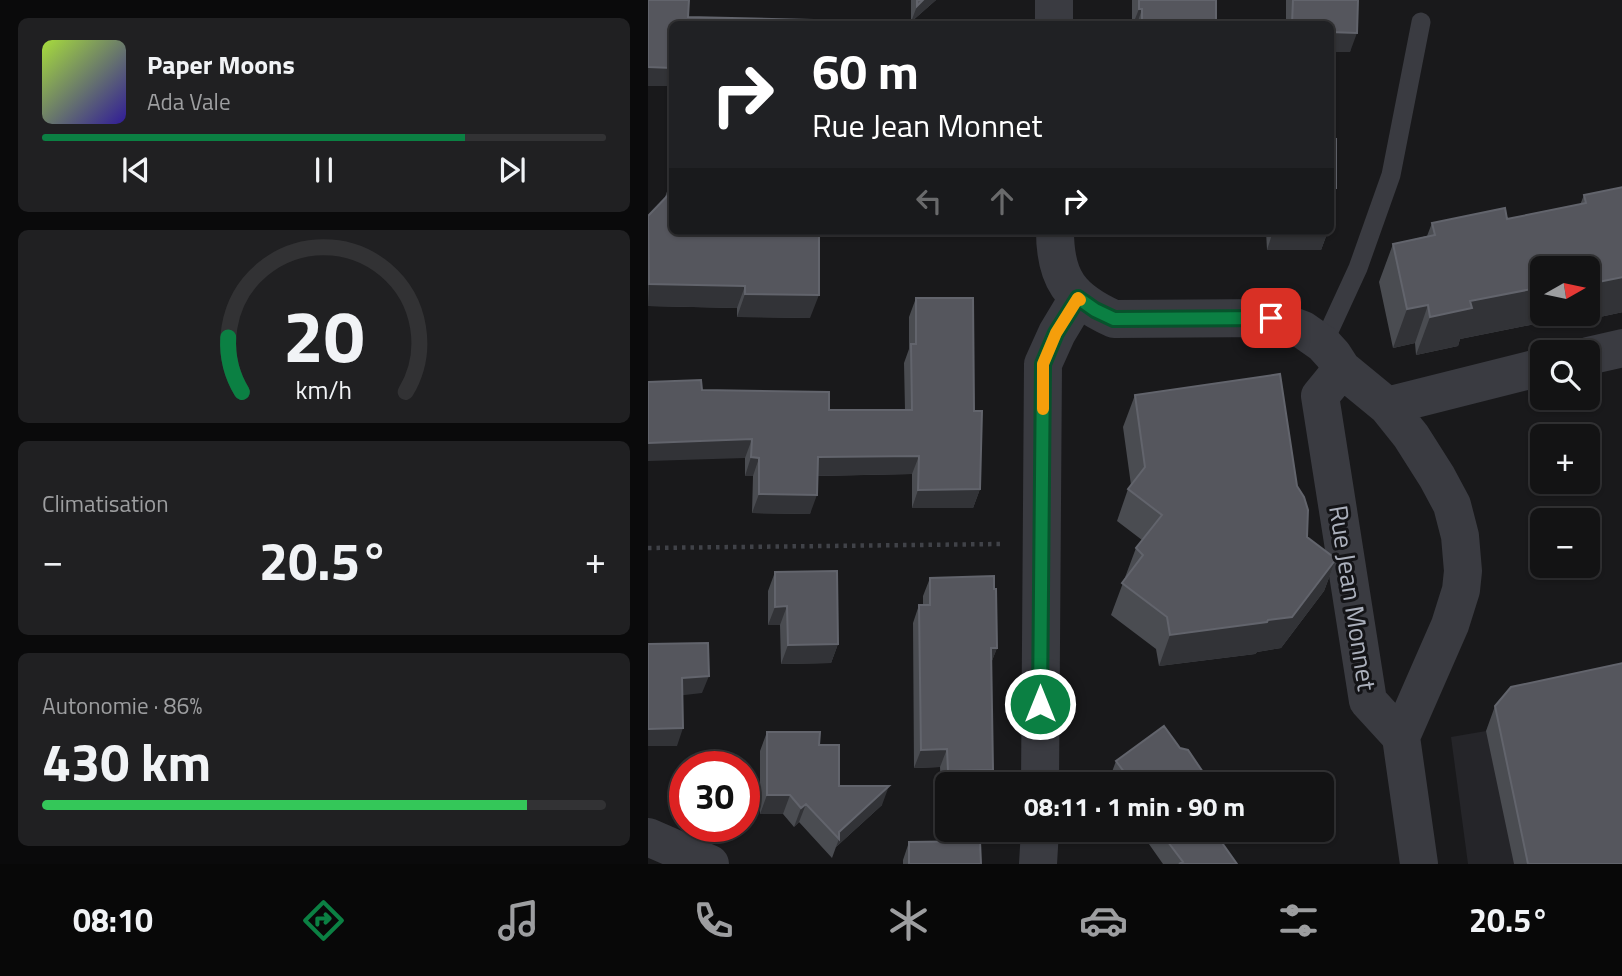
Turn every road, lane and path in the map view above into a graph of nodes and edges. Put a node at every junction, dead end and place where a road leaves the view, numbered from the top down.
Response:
1 (1054, 0) edge
2 (1054, 21) edge
3 (1421, 22) dead end
4 (1055, 235) edge
5 (1078, 298) junction
6 (1623, 348) edge
7 (1600, 353) edge
8 (1332, 357) junction
9 (1530, 370) edge
10 (1387, 406) junction
11 (1041, 543) junction
12 (648, 548) edge
13 (1401, 737) junction
14 (1040, 772) edge
15 (648, 836) edge
16 (1039, 842) edge
17 (710, 864) edge
18 (1038, 864) edge
19 (1419, 864) edge

1 - 2 street
3 - 8 lane
4 - 5 street, Rue Jean Monnet
5 - 8 street, Rue Jean Monnet
5 - 11 street
6 - 7 street
8 - 10 street, Rue Jean Monnet
8 - 13 street, Rue Jean Monnet
9 - 10 street
10 - 13 street, Rue Jean Monnet
11 - 12 path
11 - 14 street
13 - 19 street
15 - 17 street
16 - 18 street

